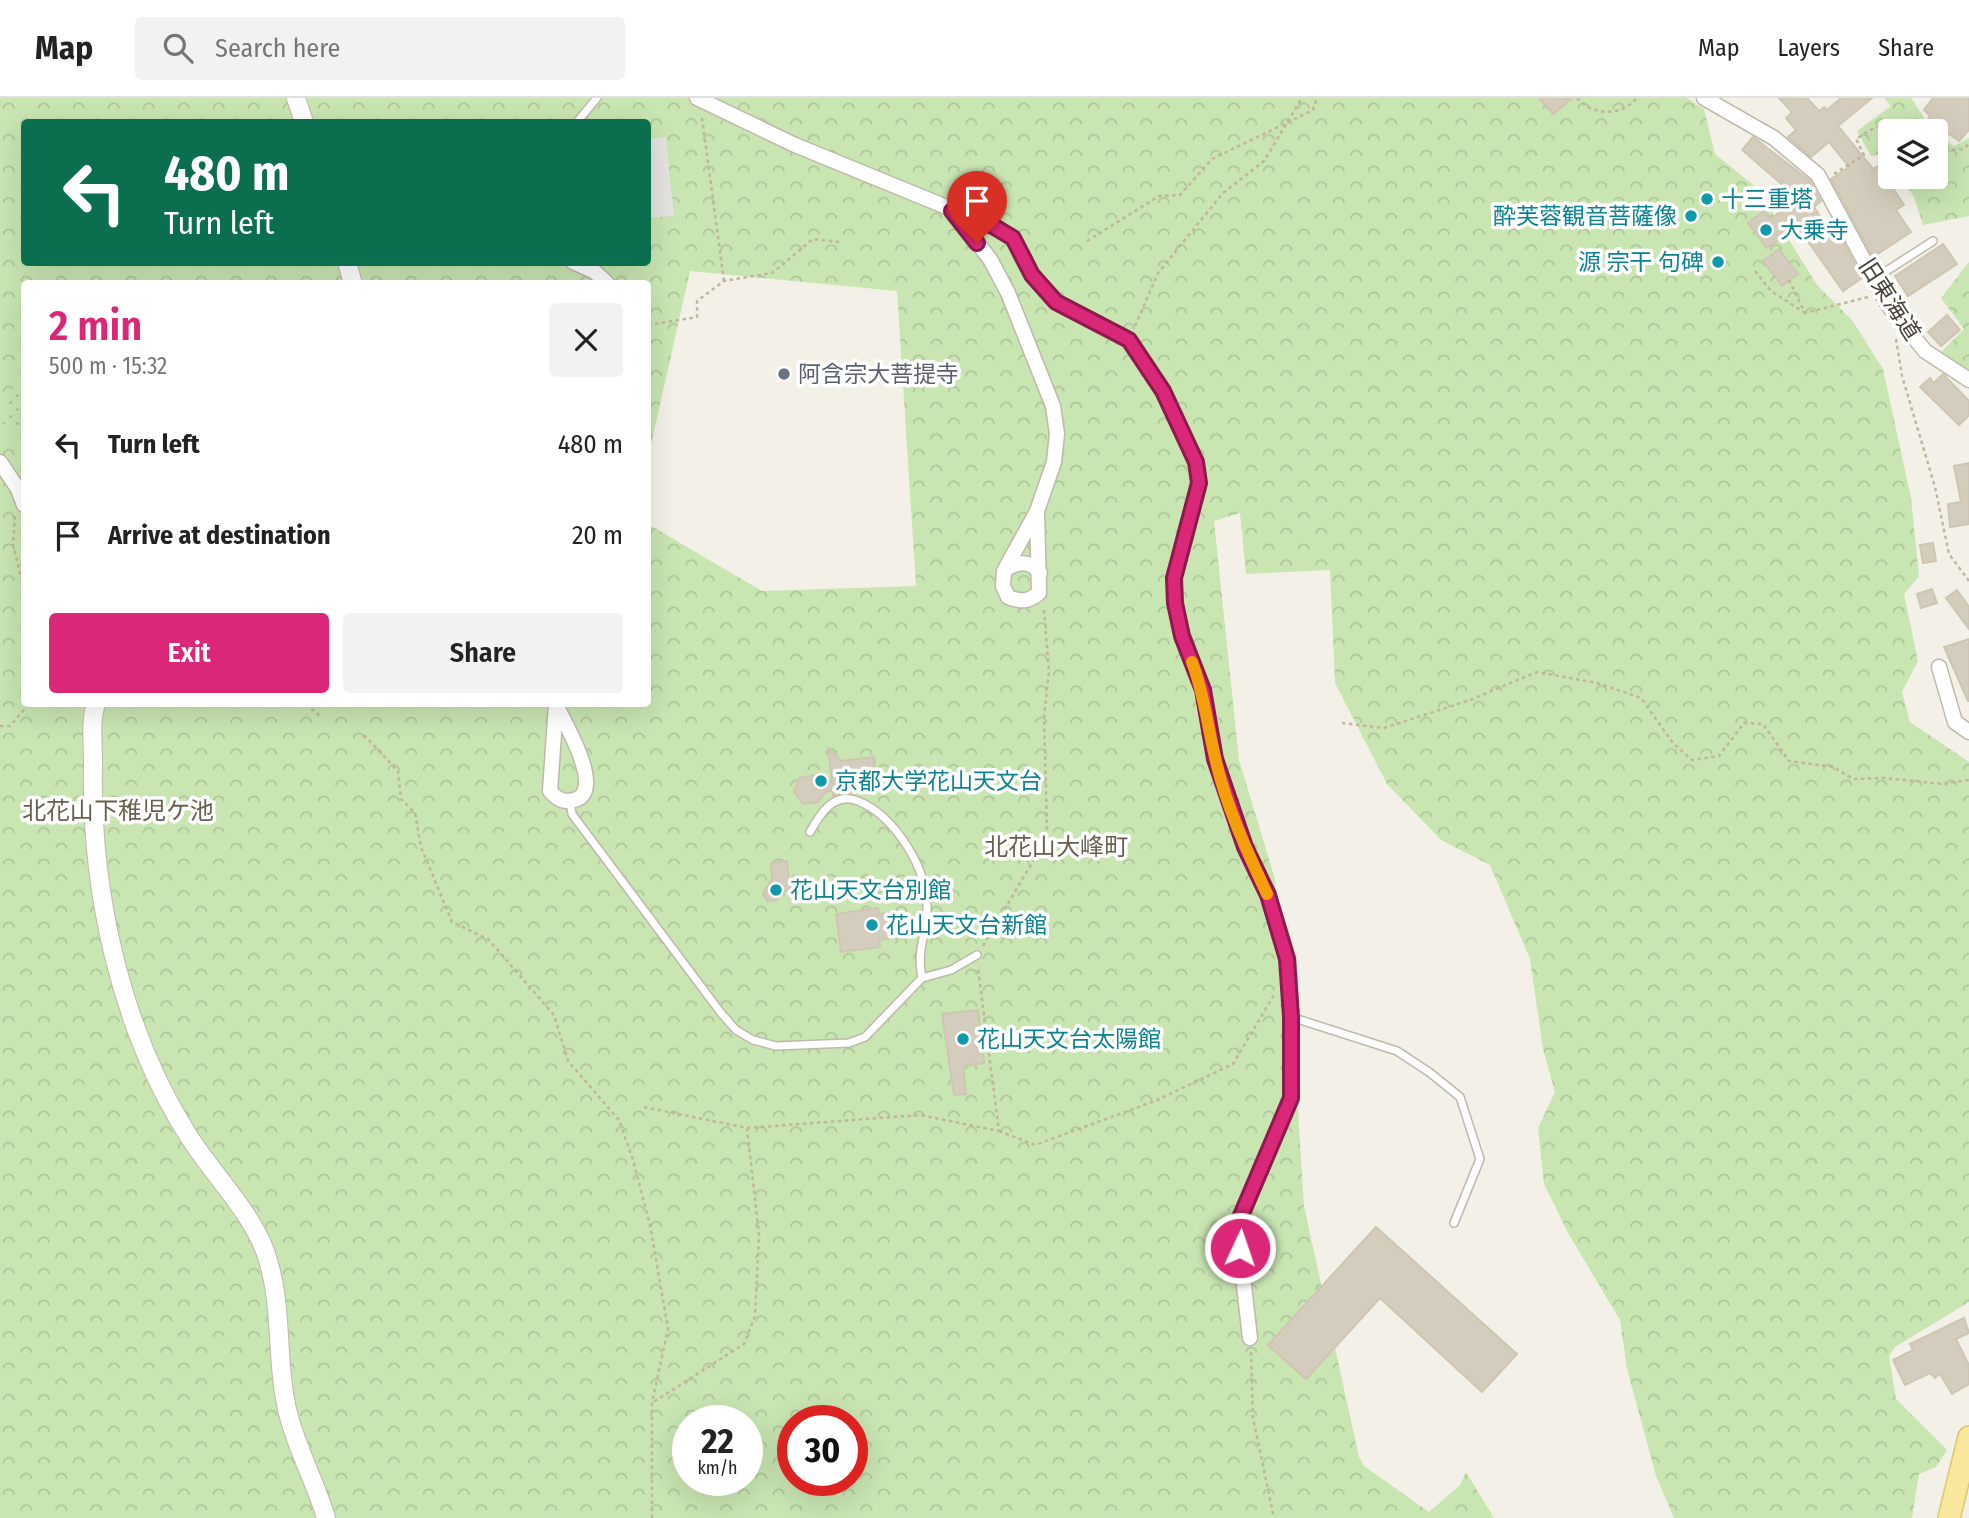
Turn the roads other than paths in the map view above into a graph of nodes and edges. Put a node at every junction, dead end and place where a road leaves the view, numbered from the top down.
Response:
1 (296, 98) edge
2 (597, 98) edge
3 (1703, 98) edge
4 (698, 99) edge
5 (303, 119) edge
6 (580, 119) edge
7 (952, 211) junction
8 (1933, 241) dead end
9 (582, 266) edge
10 (604, 280) edge
11 (1877, 285) junction
12 (1969, 380) edge
13 (0, 462) edge
14 (21, 497) edge
15 (1037, 511) junction
16 (1004, 571) junction
17 (1040, 573) junction
18 (1939, 667) dead end
19 (91, 707) edge
20 (556, 707) edge
21 (557, 707) edge
22 (1969, 732) edge
23 (570, 801) junction
24 (810, 832) dead end
25 (977, 955) road end
26 (922, 978) junction
27 (1291, 1017) junction
28 (1454, 1223) dead end
29 (1250, 1338) road end
30 (1969, 1437) edge
31 (326, 1518) edge
32 (1949, 1518) edge

1 - 5 street
2 - 6 lane
3 - 11 street, 旧東海道
4 - 7 street
7 - 15 street
7 - 27 street
8 - 11 lane
9 - 10 street
11 - 12 street, 旧東海道
13 - 14 street
15 - 16 street
15 - 17 street
16 - 17 street
16 - 17 street
18 - 22 street
19 - 31 street
20 - 23 street
21 - 23 street
23 - 26 lane
24 - 26 lane
25 - 26 lane
27 - 28 lane
27 - 29 street
30 - 32 main road

